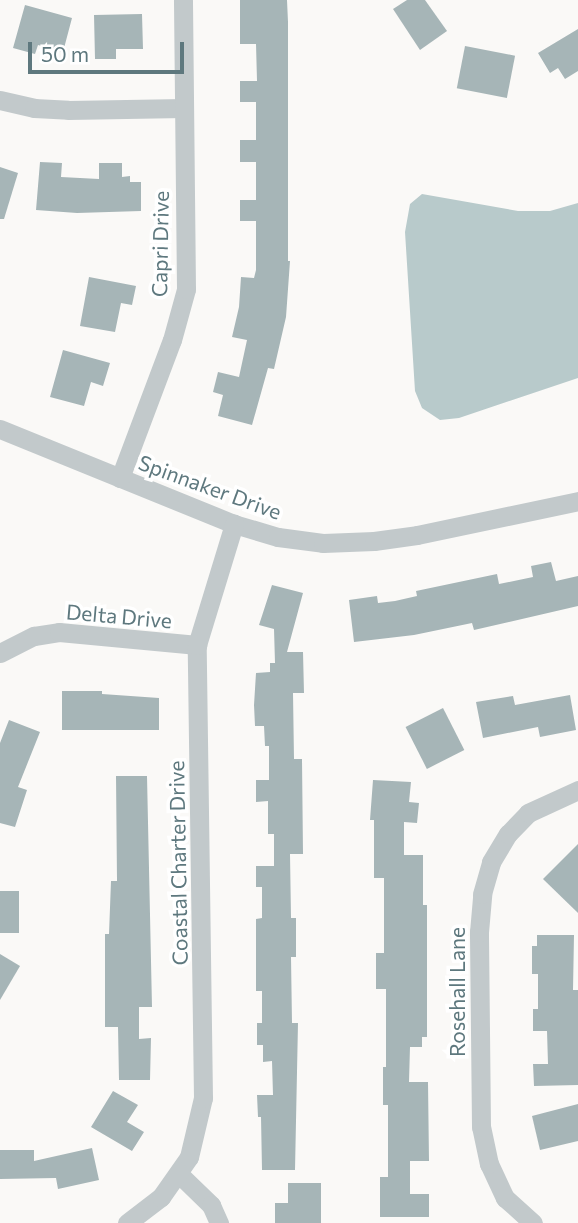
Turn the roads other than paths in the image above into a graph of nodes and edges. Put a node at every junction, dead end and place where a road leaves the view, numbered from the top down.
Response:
1 (183, 0) edge
2 (0, 100) edge
3 (184, 108) junction
4 (0, 429) edge
5 (120, 478) junction
6 (578, 501) edge
7 (234, 524) junction
8 (197, 645) junction
9 (0, 653) edge
10 (578, 790) edge
11 (179, 1174) junction
12 (138, 1220) edge
13 (219, 1223) edge
14 (533, 1223) edge

1 - 3 street, Capri Drive
2 - 3 street
3 - 5 street, Capri Drive
4 - 5 street, Spinnaker Drive
5 - 7 street, Spinnaker Drive
6 - 7 street, Spinnaker Drive
7 - 8 street, Coastal Charter Drive
8 - 9 street, Delta Drive
8 - 11 street, Coastal Charter Drive
10 - 14 street, Rosehall Lane
11 - 12 street, Coastal Charter Drive
11 - 13 street

